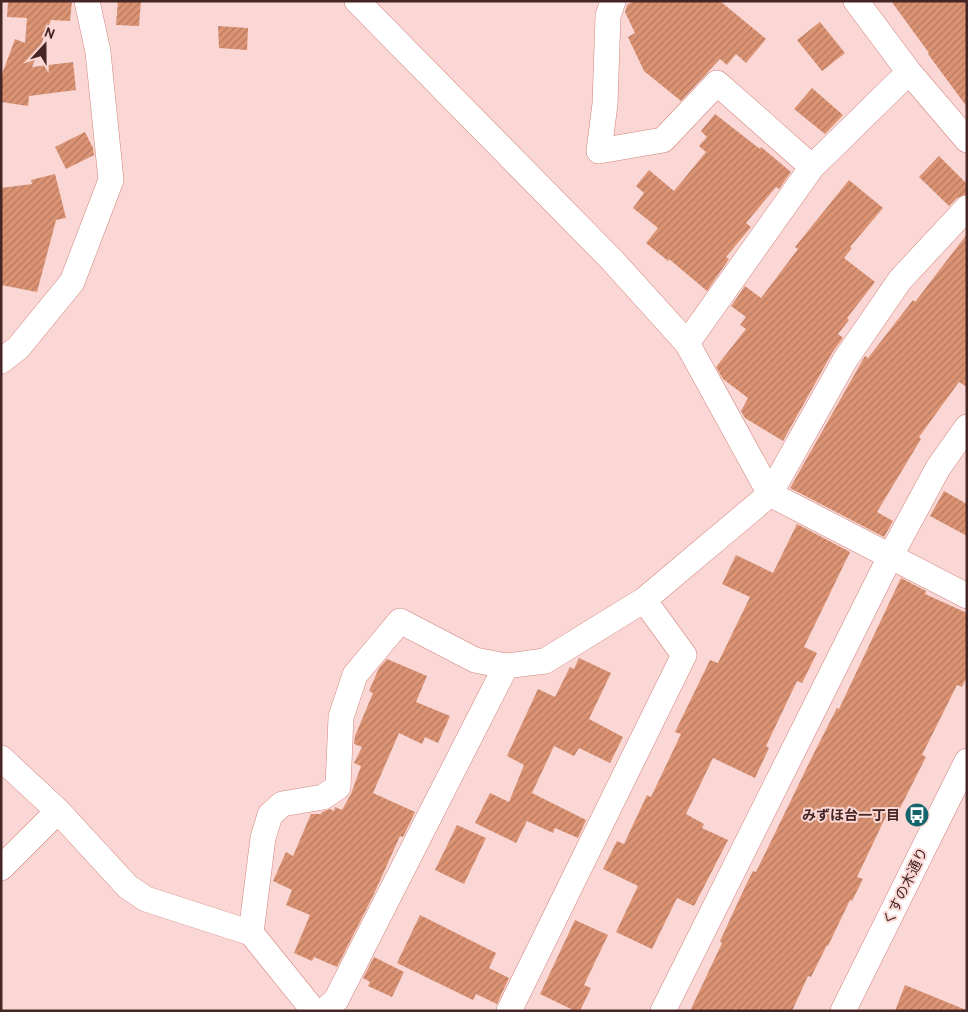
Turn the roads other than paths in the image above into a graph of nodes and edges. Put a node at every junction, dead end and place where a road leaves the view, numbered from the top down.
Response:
1 (87, 1) edge
2 (357, 1) edge
3 (613, 1) edge
4 (856, 1) edge
5 (909, 72) junction
6 (967, 140) edge
7 (812, 167) junction
8 (967, 208) edge
9 (687, 343) junction
10 (1, 361) edge
11 (967, 427) edge
12 (770, 494) junction
13 (890, 557) junction
14 (967, 596) edge
15 (644, 600) junction
16 (506, 666) junction
17 (1, 758) edge
18 (967, 761) edge
19 (58, 811) junction
20 (1, 868) edge
21 (250, 933) junction
22 (314, 1011) edge
23 (324, 1011) edge
24 (509, 1011) edge
25 (663, 1011) edge
26 (843, 1011) edge

1 - 10 street
2 - 9 street
3 - 7 street
4 - 5 street
5 - 6 street
5 - 7 street
7 - 9 street
8 - 12 street
9 - 12 street
11 - 13 street
12 - 13 street
12 - 15 street
13 - 14 street
13 - 25 street
15 - 16 street
15 - 24 street
16 - 21 street
16 - 23 street
17 - 19 street
18 - 26 street, くすの木通り
19 - 20 street
19 - 21 street
21 - 22 street

